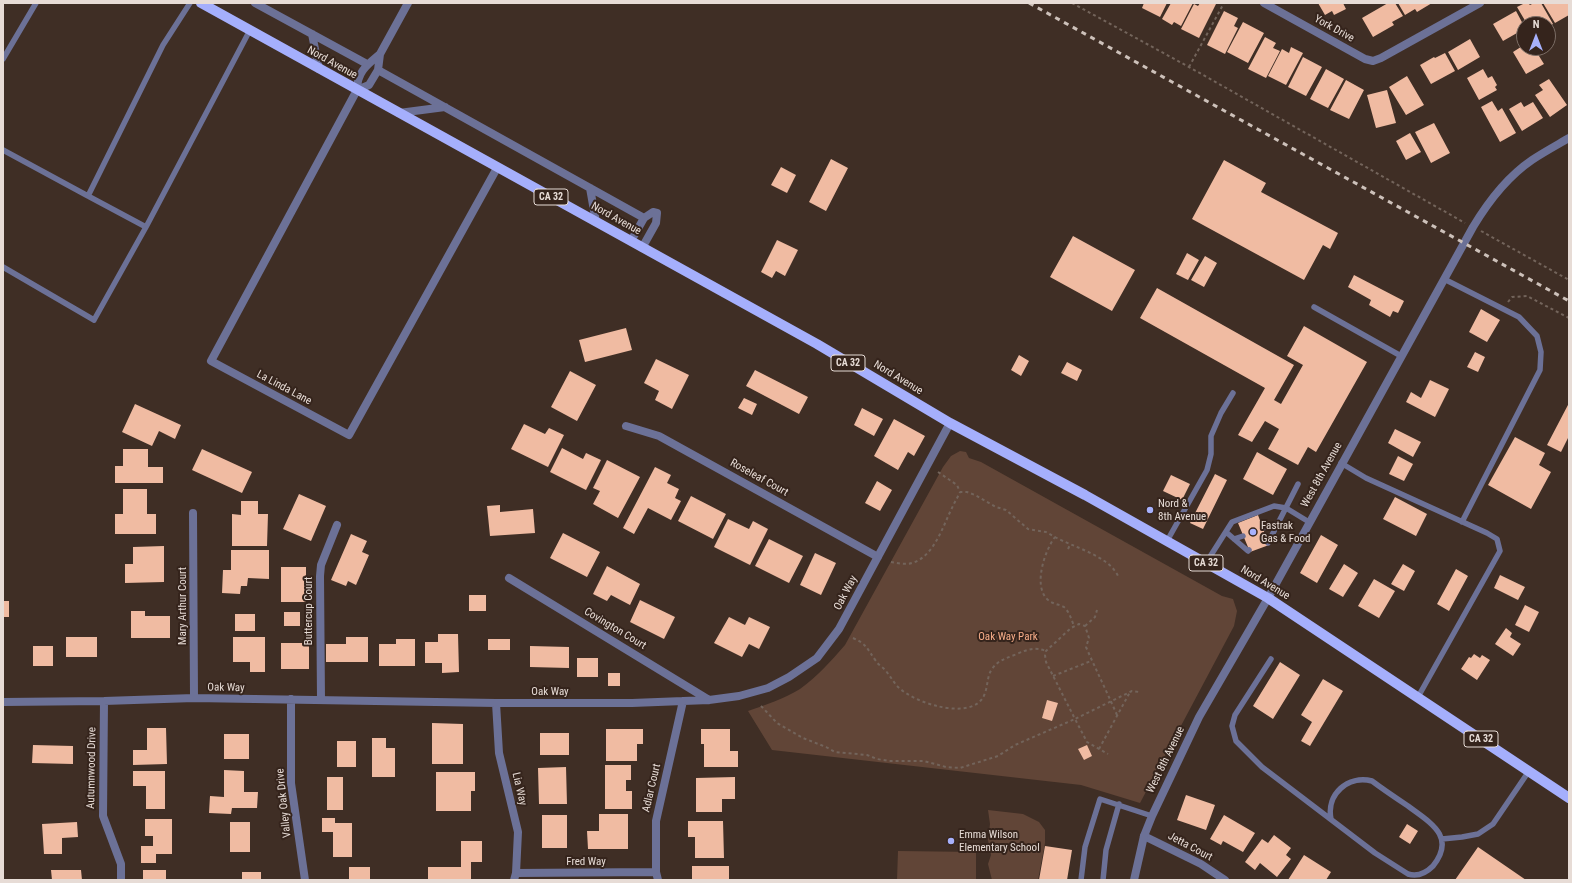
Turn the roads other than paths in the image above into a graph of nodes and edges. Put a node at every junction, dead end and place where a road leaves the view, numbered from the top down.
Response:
1 (36, 3) edge
2 (190, 3) edge
3 (201, 3) edge
4 (255, 3) edge
5 (408, 3) edge
6 (1264, 3) edge
7 (1480, 3) edge
8 (250, 30) junction
9 (312, 34) junction
10 (380, 54) junction
11 (3, 59) edge
12 (367, 64) junction
13 (319, 69) junction
14 (378, 70) junction
15 (357, 90) junction
16 (445, 107) junction
17 (398, 113) junction
18 (1569, 138) edge
19 (3, 150) edge
20 (497, 168) junction
21 (590, 188) junction
22 (88, 196) junction
23 (644, 218) junction
24 (596, 222) junction
25 (146, 227) junction
26 (631, 241) junction
27 (642, 248) junction
28 (3, 267) edge
29 (1444, 279) junction
30 (1314, 307) dead end
31 (1401, 356) junction
32 (1233, 394) dead end
33 (950, 423) junction
34 (626, 426) dead end
35 (1341, 462) junction
36 (1298, 484) dead end
37 (1286, 508) junction
38 (193, 513) dead end
39 (1309, 522) junction
40 (1462, 522) junction
41 (1278, 523) junction
42 (337, 525) dead end
43 (1263, 528) dead end
44 (1226, 532) junction
45 (1243, 536) dead end
46 (1234, 539) junction
47 (1167, 541) junction
48 (1268, 542) dead end
49 (1249, 550) dead end
50 (878, 557) junction
51 (1206, 563) junction
52 (509, 578) dead end
53 (1268, 598) junction
54 (1271, 659) dead end
55 (1418, 697) junction
56 (194, 698) junction
57 (291, 699) junction
58 (320, 700) junction
59 (709, 700) junction
60 (104, 701) junction
61 (3, 702) edge
62 (496, 702) junction
63 (683, 702) junction
64 (1529, 771) junction
65 (1569, 798) edge
66 (1119, 804) junction
67 (1152, 816) junction
68 (1330, 819) junction
69 (1144, 836) junction
70 (1442, 838) junction
71 (515, 876) edge
72 (657, 876) edge
73 (121, 880) edge
74 (305, 880) edge
75 (1080, 880) edge
76 (1103, 880) edge
77 (1134, 880) edge
78 (1225, 880) edge

1 - 11 lane
2 - 22 lane
3 - 8 main road, Nord Avenue / CA 32
4 - 9 street, Nord Avenue
5 - 10 street
6 - 7 street, York Drive
8 - 13 main road, Nord Avenue / CA 32
8 - 25 lane
9 - 12 street, Nord Avenue
9 - 13 street
10 - 12 street
10 - 14 street
12 - 15 street
13 - 15 main road, Nord Avenue / CA 32
14 - 15 street
14 - 16 street, Nord Avenue
15 - 17 main road, Nord Avenue / CA 32
15 - 20 street, La Linda Lane
16 - 17 street
16 - 21 street, Nord Avenue
17 - 20 main road, Nord Avenue / CA 32
18 - 29 street, West 8th Avenue
19 - 22 lane
20 - 24 main road, Nord Avenue / CA 32
21 - 23 street, Nord Avenue
21 - 24 street
22 - 25 lane
23 - 26 street
23 - 27 street
24 - 26 main road, Nord Avenue / CA 32
25 - 28 lane
26 - 27 main road, Nord Avenue / CA 32
27 - 33 main road, Nord Avenue / CA 32
29 - 31 street, West 8th Avenue
29 - 40 lane
30 - 31 lane
31 - 35 street, West 8th Avenue
32 - 47 lane
33 - 47 main road, Nord Avenue / CA 32
33 - 50 street, Oak Way
34 - 50 street, Roseleaf Court
35 - 39 street, West 8th Avenue
35 - 40 lane
36 - 37 lane
37 - 39 lane
37 - 41 lane
37 - 44 lane
38 - 56 street, Mary Arthur Court
39 - 53 street, West 8th Avenue
40 - 55 lane
41 - 43 lane
41 - 48 lane
42 - 58 street, Buttercup Court
44 - 46 lane
44 - 51 lane
45 - 46 lane
46 - 49 lane
47 - 51 main road, Nord Avenue / CA 32
50 - 59 street, Oak Way
51 - 53 main road, Nord Avenue / CA 32
52 - 59 street, Covington Court
53 - 55 main road, Nord Avenue / CA 32
53 - 67 street, West 8th Avenue
54 - 68 lane
55 - 64 main road, Nord Avenue / CA 32
56 - 57 street, Oak Way
56 - 60 street, Oak Way
57 - 58 street, Oak Way
57 - 74 street, Valley Oak Drive
58 - 62 street, Oak Way
59 - 63 street, Oak Way
60 - 61 street, Oak Way
60 - 73 street, Autumnwood Drive
62 - 63 street, Oak Way
62 - 71 street, Lia Way
63 - 72 street, Adlar Court
64 - 65 main road, Nord Avenue / CA 32
64 - 70 lane
66 - 67 lane
66 - 75 lane
66 - 76 lane
67 - 69 street, West 8th Avenue
68 - 70 lane
68 - 70 lane
69 - 77 street, West 8th Avenue
69 - 78 street, Jetta Court
71 - 72 street, Fred Way

